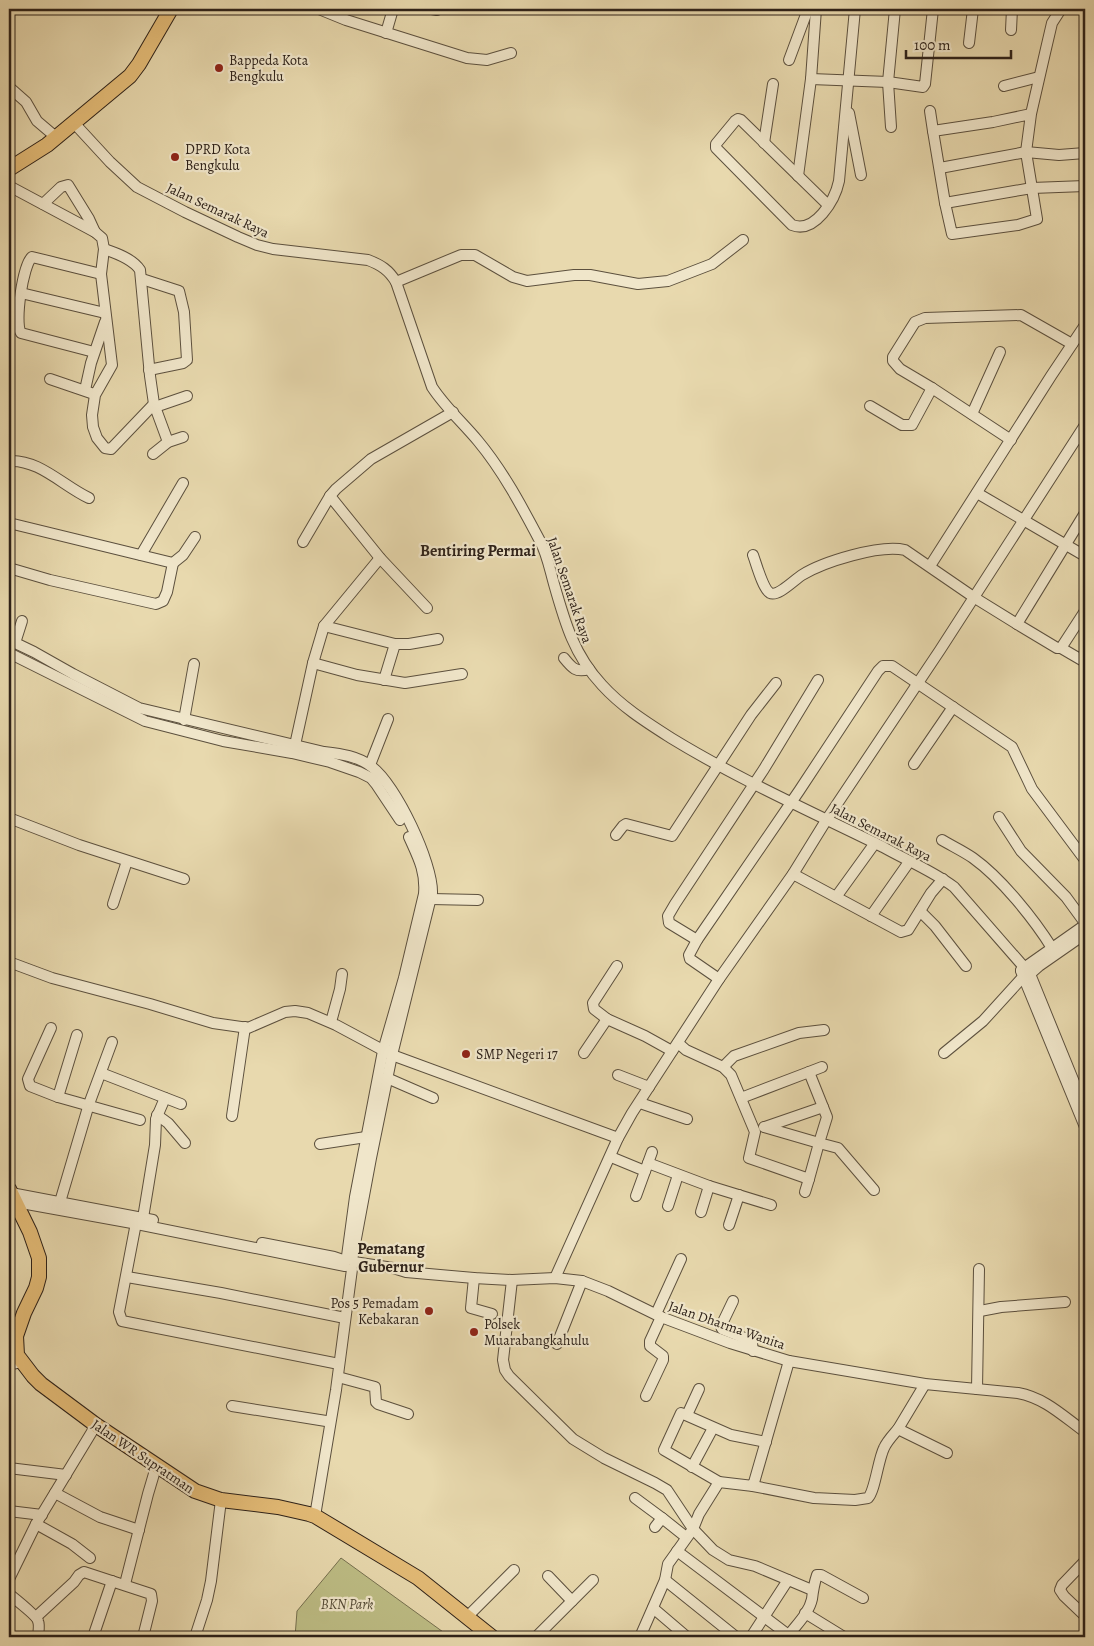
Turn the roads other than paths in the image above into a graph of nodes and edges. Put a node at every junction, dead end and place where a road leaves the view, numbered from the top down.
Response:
1 (170, 9) edge
2 (319, 9) edge
3 (393, 9) edge
4 (808, 9) edge
5 (816, 9) edge
6 (855, 9) edge
7 (895, 9) edge
8 (933, 9) edge
9 (973, 9) edge
10 (1012, 9) edge
11 (1053, 9) edge
12 (1061, 9) edge
13 (1052, 23) junction
14 (1011, 30) dead end
15 (386, 33) junction
16 (969, 43) dead end
17 (511, 53) dead end
18 (789, 60) dead end
19 (1039, 77) junction
20 (811, 79) junction
21 (847, 80) junction
22 (888, 82) junction
23 (773, 84) dead end
24 (1004, 86) dead end
25 (9, 87) edge
26 (847, 98) junction
27 (930, 111) dead end
28 (1031, 114) junction
29 (74, 124) junction
30 (891, 126) dead end
31 (933, 131) junction
32 (57, 138) junction
33 (764, 143) junction
34 (1026, 152) junction
35 (1085, 153) edge
36 (940, 168) junction
37 (9, 169) edge
38 (798, 176) junction
39 (861, 176) dead end
40 (9, 178) edge
41 (9, 186) edge
42 (1085, 186) edge
43 (1032, 188) junction
44 (45, 202) junction
45 (945, 203) junction
46 (828, 205) junction
47 (82, 208) junction
48 (71, 220) junction
49 (96, 232) junction
50 (743, 240) dead end
51 (104, 249) junction
52 (101, 274) junction
53 (142, 279) junction
54 (396, 282) junction
55 (21, 293) junction
56 (105, 317) junction
57 (1085, 325) edge
58 (1072, 344) junction
59 (94, 352) junction
60 (1000, 352) dead end
61 (149, 370) junction
62 (50, 379) dead end
63 (932, 388) junction
64 (90, 392) junction
65 (187, 396) dead end
66 (154, 406) junction
67 (870, 406) dead end
68 (452, 412) junction
69 (972, 414) junction
70 (1085, 425) edge
71 (183, 436) dead end
72 (1011, 440) junction
73 (168, 442) junction
74 (153, 454) dead end
75 (9, 461) edge
76 (183, 483) dead end
77 (977, 493) junction
78 (330, 496) junction
79 (88, 498) dead end
80 (1085, 513) edge
81 (1024, 520) junction
82 (9, 523) edge
83 (195, 537) dead end
84 (302, 542) dead end
85 (1066, 546) junction
86 (141, 555) junction
87 (752, 555) dead end
88 (1085, 556) edge
89 (380, 558) junction
90 (173, 563) junction
91 (930, 566) junction
92 (9, 568) edge
93 (975, 598) junction
94 (428, 608) dead end
95 (1085, 611) edge
96 (22, 621) dead end
97 (1017, 624) junction
98 (324, 626) junction
99 (438, 640) dead end
100 (12, 642) edge
101 (396, 644) junction
102 (1061, 648) junction
103 (9, 653) edge
104 (564, 658) dead end
105 (1085, 662) edge
106 (313, 663) junction
107 (194, 664) dead end
108 (589, 669) junction
109 (462, 674) dead end
110 (384, 680) junction
111 (818, 680) dead end
112 (776, 683) dead end
113 (917, 684) junction
114 (952, 707) junction
115 (388, 719) dead end
116 (184, 720) junction
117 (226, 729) junction
118 (223, 741) junction
119 (295, 745) junction
120 (914, 764) dead end
121 (370, 766) junction
122 (719, 766) junction
123 (379, 781) junction
124 (754, 783) junction
125 (791, 802) junction
126 (999, 817) dead end
127 (9, 818) edge
128 (827, 819) junction
129 (616, 835) dead end
130 (942, 840) dead end
131 (875, 843) junction
132 (127, 860) junction
133 (1085, 860) edge
134 (909, 862) junction
135 (792, 874) junction
136 (184, 879) dead end
137 (943, 879) junction
138 (836, 897) junction
139 (431, 899) junction
140 (478, 900) dead end
141 (113, 904) dead end
142 (920, 911) junction
143 (871, 916) junction
144 (1085, 924) edge
145 (1085, 934) edge
146 (697, 940) junction
147 (1052, 948) junction
148 (9, 962) edge
149 (617, 966) dead end
150 (966, 966) dead end
151 (1023, 970) junction
152 (342, 974) dead end
153 (719, 979) junction
154 (607, 1019) junction
155 (331, 1022) junction
156 (245, 1027) junction
157 (51, 1028) dead end
158 (824, 1030) dead end
159 (78, 1035) dead end
160 (112, 1042) dead end
161 (675, 1047) junction
162 (388, 1053) junction
163 (584, 1053) dead end
164 (944, 1053) dead end
165 (1062, 1061) junction
166 (723, 1067) junction
167 (822, 1067) dead end
168 (809, 1072) junction
169 (101, 1073) junction
170 (618, 1075) dead end
171 (387, 1078) junction
172 (649, 1087) junction
173 (58, 1096) junction
174 (165, 1098) junction
175 (433, 1098) dead end
176 (741, 1098) junction
177 (640, 1103) junction
178 (89, 1104) junction
179 (181, 1104) dead end
180 (823, 1107) junction
181 (1085, 1109) edge
182 (157, 1115) junction
183 (232, 1116) dead end
184 (687, 1119) dead end
185 (140, 1120) dead end
186 (1084, 1123) edge
187 (760, 1130) junction
188 (366, 1137) junction
189 (618, 1138) junction
190 (185, 1143) dead end
191 (820, 1143) junction
192 (320, 1144) dead end
193 (652, 1152) dead end
194 (611, 1157) junction
195 (646, 1167) junction
196 (678, 1175) junction
197 (809, 1179) junction
198 (709, 1186) junction
199 (874, 1190) dead end
200 (805, 1192) dead end
201 (738, 1195) junction
202 (636, 1196) dead end
203 (11, 1198) edge
204 (60, 1202) junction
205 (771, 1204) dead end
206 (668, 1206) dead end
207 (700, 1212) dead end
208 (140, 1222) junction
209 (729, 1225) dead end
210 (681, 1259) dead end
211 (349, 1264) junction
212 (980, 1269) dead end
213 (127, 1276) junction
214 (474, 1278) junction
215 (555, 1278) junction
216 (512, 1280) junction
217 (582, 1281) junction
218 (733, 1300) dead end
219 (1066, 1302) dead end
220 (980, 1311) junction
221 (492, 1314) dead end
222 (659, 1315) junction
223 (340, 1317) junction
224 (557, 1344) dead end
225 (753, 1351) junction
226 (789, 1361) junction
227 (15, 1363) edge
228 (334, 1363) junction
229 (338, 1377) junction
230 (925, 1384) junction
231 (699, 1389) dead end
232 (977, 1389) junction
233 (646, 1396) dead end
234 (232, 1406) dead end
235 (408, 1414) dead end
236 (687, 1415) junction
237 (326, 1421) junction
238 (96, 1425) junction
239 (713, 1428) junction
240 (898, 1429) junction
241 (1085, 1432) edge
242 (766, 1442) junction
243 (947, 1453) dead end
244 (156, 1467) junction
245 (692, 1467) junction
246 (9, 1468) edge
247 (66, 1474) junction
248 (719, 1482) junction
249 (753, 1486) junction
250 (55, 1493) junction
251 (635, 1498) dead end
252 (221, 1500) junction
253 (9, 1511) edge
254 (42, 1515) junction
255 (312, 1515) junction
256 (662, 1518) junction
257 (36, 1524) junction
258 (655, 1527) dead end
259 (139, 1530) junction
260 (690, 1533) junction
261 (677, 1551) junction
262 (90, 1558) dead end
263 (1085, 1561) edge
264 (13, 1563) edge
265 (514, 1570) dead end
266 (548, 1576) dead end
267 (9, 1579) edge
268 (593, 1580) dead end
269 (665, 1580) junction
270 (788, 1580) junction
271 (112, 1581) junction
272 (125, 1584) junction
273 (812, 1590) junction
274 (9, 1594) edge
275 (863, 1598) dead end
276 (572, 1600) junction
277 (653, 1608) junction
278 (806, 1613) junction
279 (1085, 1616) edge
280 (36, 1617) junction
281 (467, 1617) junction
282 (765, 1617) junction
283 (789, 1636) edge
284 (38, 1637) edge
285 (93, 1637) edge
286 (143, 1637) edge
287 (194, 1637) edge
288 (492, 1637) edge
289 (536, 1637) edge
290 (640, 1637) edge
291 (687, 1637) edge
292 (736, 1637) edge
293 (751, 1637) edge
294 (844, 1637) edge
295 (892, 1637) edge
296 (899, 1637) edge

1 - 29 highway
2 - 15 street
3 - 15 street
4 - 18 street
5 - 20 street
6 - 21 street
7 - 22 street
8 - 22 street
9 - 16 street
10 - 14 street
11 - 13 street
12 - 13 street
13 - 19 street
15 - 17 street
19 - 24 street
19 - 28 street
20 - 21 street
20 - 38 street
21 - 22 street
21 - 26 street
22 - 30 street
23 - 33 street
25 - 32 street
26 - 39 street
26 - 46 street
27 - 31 street
28 - 31 street
28 - 34 street
29 - 32 highway
29 - 54 street, Jalan Semarak Raya
31 - 36 street
32 - 37 highway
33 - 38 street
33 - 46 street
34 - 35 street
34 - 36 street
34 - 43 street
36 - 45 street
38 - 46 street
40 - 44 street
41 - 44 street
42 - 43 street
43 - 45 street
43 - 45 street
44 - 47 street
44 - 48 street
47 - 48 street
47 - 49 street
48 - 49 street
49 - 51 street
50 - 54 street
51 - 52 street
51 - 53 street
52 - 55 street
52 - 56 street
53 - 61 street
53 - 61 street
54 - 68 street, Jalan Semarak Raya
55 - 56 street
55 - 59 street
56 - 59 street
56 - 64 street
57 - 58 street
58 - 63 street
58 - 72 street
59 - 64 street
60 - 69 street
61 - 66 street
62 - 64 street
63 - 67 street
63 - 69 street
64 - 66 street
65 - 66 street
66 - 73 street
68 - 78 street
68 - 108 street, Jalan Semarak Raya
69 - 72 street
70 - 81 street
71 - 73 street
72 - 77 street
73 - 74 street
75 - 79 street
76 - 86 street
77 - 81 street
77 - 91 street
78 - 84 street
78 - 89 street
80 - 85 street
81 - 85 street
81 - 93 street
82 - 86 street
83 - 90 street
85 - 88 street
85 - 97 street
86 - 90 street
87 - 91 street
89 - 94 street
89 - 98 street
90 - 92 street
91 - 93 street
93 - 97 street
93 - 113 street
95 - 102 street
96 - 100 street
97 - 102 street
98 - 101 street
98 - 106 street
99 - 101 street
100 - 116 street
101 - 110 street
102 - 105 street
103 - 118 street
104 - 108 street
106 - 110 street
106 - 119 street
107 - 116 street
108 - 122 street, Jalan Semarak Raya
109 - 110 street
111 - 124 street
112 - 122 street
113 - 114 street
113 - 125 street
113 - 128 street
114 - 120 street
114 - 133 street
115 - 121 street
116 - 117 street
117 - 118 street
117 - 119 street
118 - 123 street
119 - 121 street
121 - 123 street
122 - 124 street, Jalan Semarak Raya
122 - 129 street
123 - 139 street
123 - 162 street
124 - 125 street, Jalan Semarak Raya
124 - 146 street
125 - 128 street, Jalan Semarak Raya
125 - 146 street
126 - 144 street
127 - 132 street
128 - 131 street, Jalan Semarak Raya
128 - 135 street
130 - 147 street
131 - 134 street, Jalan Semarak Raya
131 - 138 street
132 - 136 street
132 - 141 street
134 - 137 street, Jalan Semarak Raya
134 - 143 street
135 - 138 street
135 - 153 street
137 - 142 street
137 - 151 street, Jalan Semarak Raya
138 - 143 street
139 - 140 street
139 - 162 street
142 - 143 street
142 - 150 street
144 - 147 street
145 - 151 street
146 - 153 street
147 - 151 street
148 - 156 street
149 - 154 street
151 - 164 street
151 - 165 street, Jalan Semarak Raya
152 - 155 street
153 - 161 street
154 - 161 street
154 - 163 street
155 - 156 street
155 - 162 street
156 - 183 street
157 - 173 street
158 - 166 street
159 - 173 street
160 - 169 street
161 - 166 street
161 - 172 street
162 - 171 street
162 - 188 street
162 - 189 street
165 - 181 street, Jalan Semarak Raya
165 - 186 street, Jalan Semarak Raya
166 - 176 street
167 - 168 street
168 - 176 street
168 - 180 street
169 - 174 street
169 - 178 street
170 - 172 street
171 - 175 street
171 - 211 street
172 - 177 street
173 - 178 street
174 - 179 street
174 - 182 street
176 - 187 street
177 - 184 street
177 - 189 street
178 - 185 street
178 - 204 street
180 - 187 street
180 - 191 street
182 - 190 street
182 - 208 street
187 - 191 street
187 - 197 street
188 - 192 street
188 - 211 street
189 - 194 street
191 - 197 street
191 - 199 street
193 - 195 street
194 - 195 street
194 - 215 street
195 - 196 street
195 - 202 street
196 - 198 street
196 - 206 street
197 - 200 street
198 - 201 street
198 - 207 street
201 - 205 street
201 - 209 street
203 - 204 street
203 - 208 street
203 - 227 highway, Jalan WR Supratman
204 - 208 street
208 - 211 street, Jalan Dharma Wanita
208 - 213 street
210 - 222 street
211 - 214 street, Jalan Dharma Wanita
211 - 223 street
211 - 229 street
212 - 220 street
213 - 223 street
213 - 228 street
214 - 216 street, Jalan Dharma Wanita
214 - 221 street
215 - 216 street, Jalan Dharma Wanita
215 - 217 street, Jalan Dharma Wanita
216 - 260 street
217 - 222 street, Jalan Dharma Wanita
217 - 224 street
218 - 225 street
219 - 220 street
220 - 232 street
222 - 225 street, Jalan Dharma Wanita
222 - 233 street
223 - 228 street
225 - 226 street, Jalan Dharma Wanita
226 - 230 street, Jalan Dharma Wanita
226 - 242 street
227 - 238 highway, Jalan WR Supratman
228 - 237 street
229 - 235 street
229 - 255 street
230 - 232 street, Jalan Dharma Wanita
230 - 240 street
231 - 236 street
232 - 241 street, Jalan Dharma Wanita
234 - 237 street
236 - 239 street
236 - 245 street
237 - 255 street
238 - 244 highway, Jalan WR Supratman
238 - 247 street
239 - 242 street
239 - 245 street
240 - 243 street
240 - 249 street
242 - 249 street
244 - 252 highway, Jalan WR Supratman
244 - 259 street
245 - 248 street
246 - 247 street
247 - 250 street
248 - 249 street
248 - 260 street
250 - 254 street
250 - 259 street
251 - 256 street
252 - 255 highway, Jalan WR Supratman
252 - 287 street
253 - 254 street
254 - 257 street
255 - 281 highway, Jalan WR Supratman
256 - 258 street
256 - 260 street
257 - 262 street
257 - 264 street
259 - 272 street
260 - 261 street
260 - 270 street
261 - 269 street
261 - 282 street
263 - 279 street
264 - 267 street
265 - 281 street
266 - 276 street
268 - 276 street
269 - 277 street
269 - 292 street
270 - 273 street
270 - 282 street
271 - 272 street
271 - 280 street
271 - 285 street
272 - 286 street
273 - 275 street
273 - 278 street
274 - 280 street
276 - 289 street
277 - 290 street
277 - 291 street
278 - 283 street
278 - 294 street
280 - 284 street
281 - 288 highway, Jalan WR Supratman
282 - 283 street
282 - 293 street
295 - 296 street

